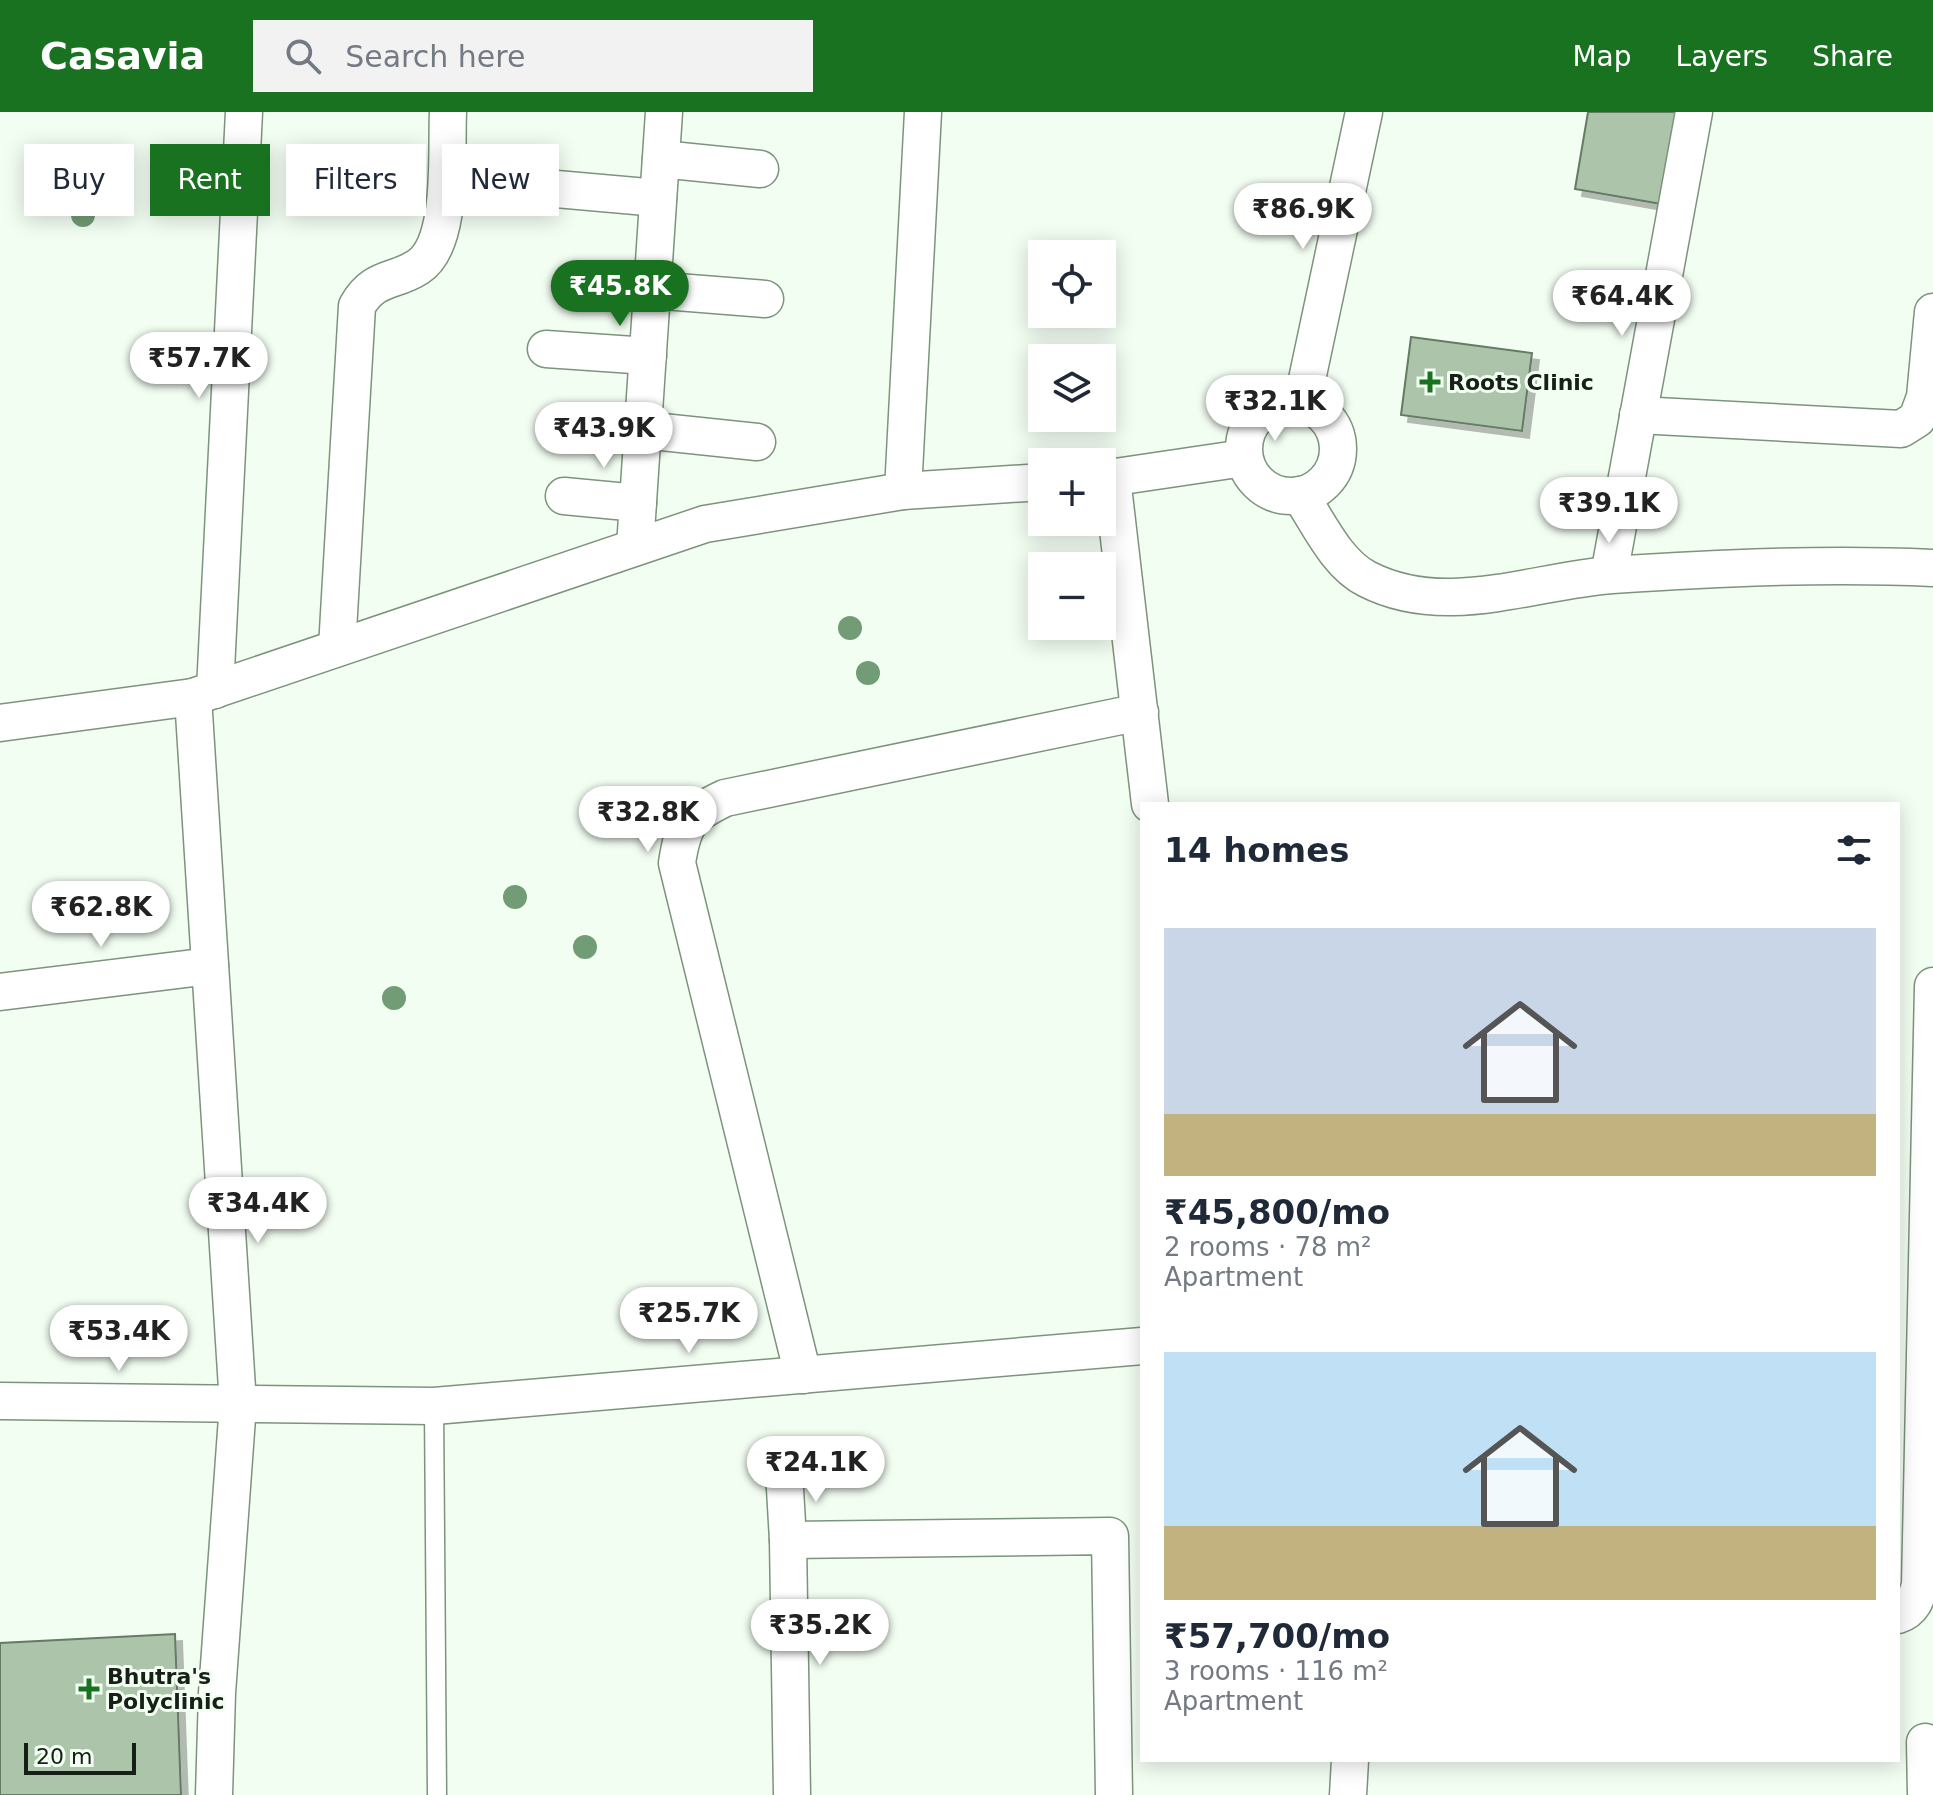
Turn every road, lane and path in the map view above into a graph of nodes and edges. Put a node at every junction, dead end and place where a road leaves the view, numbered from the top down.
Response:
1 (244, 112) edge
2 (448, 112) edge
3 (664, 112) edge
4 (923, 112) edge
5 (1364, 112) edge
6 (1694, 112) edge
7 (661, 159) junction
8 (760, 169) dead end
9 (559, 189) edge
10 (658, 198) junction
11 (652, 290) junction
12 (765, 299) dead end
13 (1933, 312) edge
14 (546, 349) dead end
15 (648, 356) junction
16 (1302, 403) junction
17 (1638, 415) junction
18 (643, 430) junction
19 (757, 442) dead end
20 (1244, 458) junction
21 (1116, 477) edge
22 (1028, 483) edge
23 (903, 491) junction
24 (1300, 495) junction
25 (564, 496) dead end
26 (638, 503) junction
27 (1115, 536) edge
28 (635, 547) junction
29 (1933, 568) edge
30 (1609, 575) junction
31 (337, 648) junction
32 (204, 694) junction
33 (1140, 712) junction
34 (0, 723) edge
35 (1150, 802) edge
36 (210, 966) junction
37 (1933, 986) edge
38 (0, 992) edge
39 (1140, 1346) edge
40 (803, 1375) junction
41 (0, 1401) edge
42 (238, 1404) junction
43 (434, 1406) junction
44 (784, 1472) dead end
45 (788, 1540) junction
46 (1900, 1614) edge
47 (1919, 1742) edge
48 (1350, 1762) edge
49 (214, 1795) edge
50 (437, 1795) edge
51 (792, 1795) edge
52 (1114, 1795) edge
53 (1348, 1795) edge
54 (1926, 1795) edge

1 - 32 street
2 - 31 street
3 - 7 street
4 - 23 street
5 - 16 street
6 - 17 street
7 - 8 street
7 - 10 street
9 - 10 street
10 - 11 street
11 - 12 street
11 - 15 street
13 - 17 street
14 - 15 street
15 - 18 street
16 - 20 street
16 - 24 street
17 - 30 street
18 - 19 street
18 - 26 street
20 - 21 street
20 - 24 street
22 - 23 street
23 - 28 street
24 - 30 street
25 - 26 street
26 - 28 street
27 - 33 street
28 - 31 street
29 - 30 street
31 - 32 street
32 - 34 street
32 - 36 street
33 - 35 street
33 - 40 street
36 - 38 street
36 - 42 street
37 - 46 street
39 - 40 street
40 - 43 street
41 - 42 street
42 - 43 street
42 - 49 street
43 - 50 lane
44 - 45 street
45 - 51 street
45 - 52 street
47 - 54 street
48 - 53 street

